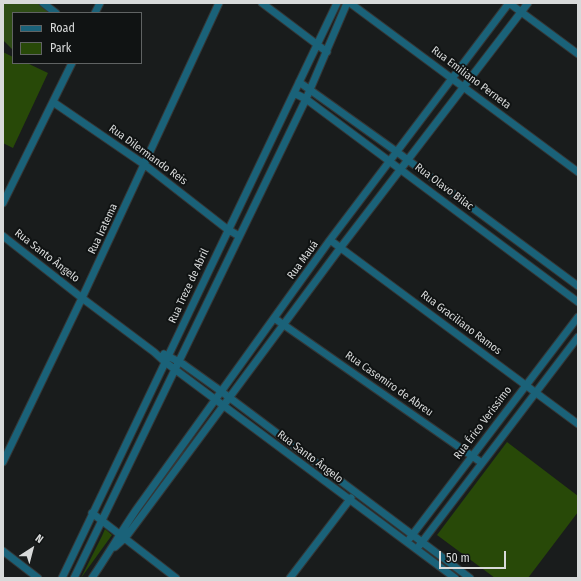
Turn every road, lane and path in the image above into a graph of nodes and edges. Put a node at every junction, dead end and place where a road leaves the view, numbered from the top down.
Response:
1 (43, 3) edge
2 (100, 3) edge
3 (219, 3) edge
4 (262, 3) edge
5 (337, 3) edge
6 (349, 3) edge
7 (509, 3) edge
8 (528, 3) edge
9 (55, 12) edge
10 (96, 12) edge
11 (522, 12) junction
12 (316, 45) junction
13 (327, 52) junction
14 (578, 54) edge
15 (72, 64) edge
16 (452, 77) junction
17 (299, 82) junction
18 (463, 86) junction
19 (310, 89) junction
20 (294, 92) junction
21 (306, 99) junction
22 (53, 102) junction
23 (398, 152) junction
24 (408, 160) junction
25 (391, 161) junction
26 (145, 165) junction
27 (401, 169) junction
28 (578, 172) edge
29 (3, 203) edge
30 (227, 229) junction
31 (3, 236) edge
32 (239, 236) junction
33 (330, 240) junction
34 (341, 247) junction
35 (578, 286) edge
36 (82, 298) junction
37 (578, 302) edge
38 (578, 317) edge
39 (274, 318) junction
40 (284, 324) junction
41 (578, 337) edge
42 (167, 359) junction
43 (179, 362) junction
44 (176, 369) junction
45 (526, 386) junction
46 (222, 392) junction
47 (536, 393) junction
48 (228, 397) junction
49 (216, 400) junction
50 (223, 404) junction
51 (578, 424) edge
52 (472, 456) junction
53 (3, 462) edge
54 (482, 463) junction
55 (354, 492) junction
56 (349, 500) junction
57 (92, 513) junction
58 (103, 520) junction
59 (123, 535) junction
60 (412, 535) junction
61 (407, 542) junction
62 (422, 543) junction
63 (417, 550) junction
64 (3, 551) edge
65 (38, 578) edge
66 (62, 578) edge
67 (74, 578) edge
68 (92, 578) edge
69 (176, 578) edge
70 (290, 578) edge
71 (455, 578) edge
72 (470, 578) edge

1 - 9 street
2 - 10 street
3 - 26 street, Rua Iratema
4 - 12 street
5 - 12 street, Rua Treze de Abril
6 - 13 street
6 - 16 street, Rua Emiliano Perneta
7 - 11 street
7 - 16 street, Rua Mauá
8 - 11 street
11 - 14 street
11 - 18 street
12 - 13 street
12 - 17 street, Rua Treze de Abril
13 - 19 street
15 - 22 street
16 - 18 street, Rua Emiliano Perneta
16 - 23 street, Rua Mauá
17 - 19 street, Rua Olavo Bilac
17 - 20 street, Rua Treze de Abril
18 - 24 street
18 - 28 street, Rua Emiliano Perneta
19 - 21 street
19 - 23 street, Rua Olavo Bilac
20 - 21 street, Rua Olavo Bilac
20 - 30 street, Rua Treze de Abril
21 - 25 street, Rua Olavo Bilac
21 - 32 street
22 - 26 street, Rua Dilermando Reis
22 - 29 street
23 - 24 street, Rua Olavo Bilac
23 - 25 street, Rua Mauá
24 - 27 street
24 - 35 street, Rua Olavo Bilac
25 - 27 street, Rua Olavo Bilac
25 - 33 street, Rua Mauá
26 - 30 street, Rua Dilermando Reis
26 - 36 street, Rua Iratema
27 - 34 street
27 - 37 street, Rua Olavo Bilac
30 - 32 street, Rua Dilermando Reis
30 - 42 street, Rua Treze de Abril
31 - 36 street, Rua Santo Ângelo
32 - 43 street
33 - 34 street, Rua Graciliano Ramos
33 - 39 street, Rua Mauá
34 - 40 street
34 - 45 street, Rua Graciliano Ramos
36 - 42 street, Rua Santo Ângelo
36 - 53 street, Rua Iratema
38 - 45 street, Rua Érico Verissimo
39 - 40 street, Rua Casemiro de Abreu
39 - 46 street, Rua Mauá
40 - 48 street
40 - 52 street, Rua Casemiro de Abreu
41 - 47 street
42 - 43 street, Rua Santo Ângelo
42 - 44 street, Rua Santo Ângelo
42 - 57 street, Rua Treze de Abril
43 - 44 street
43 - 46 street, Rua Santo Ângelo
44 - 49 street, Rua Santo Ângelo
44 - 58 street
45 - 47 street, Rua Graciliano Ramos
45 - 52 street, Rua Érico Verissimo
46 - 48 street, Rua Santo Ângelo
46 - 49 street, Rua Mauá
47 - 51 street, Rua Graciliano Ramos
47 - 54 street
48 - 50 street
48 - 55 street, Rua Santo Ângelo
49 - 50 street, Rua Santo Ângelo
49 - 59 street, Rua Mauá
50 - 56 street, Rua Santo Ângelo
50 - 59 street
52 - 54 street, Rua Casemiro de Abreu
52 - 60 street, Rua Érico Verissimo
54 - 62 street
55 - 56 street
55 - 60 street, Rua Santo Ângelo
56 - 61 street, Rua Santo Ângelo
56 - 70 street
57 - 58 street
57 - 66 street, Rua Treze de Abril
58 - 59 street
58 - 67 street
59 - 68 street
59 - 69 street
60 - 61 street, Rua Érico Verissimo
60 - 62 street, Rua Santo Ângelo
61 - 63 street, Rua Santo Ângelo
62 - 63 street
62 - 72 street, Rua Santo Ângelo
63 - 71 street, Rua Santo Ângelo
64 - 65 street

